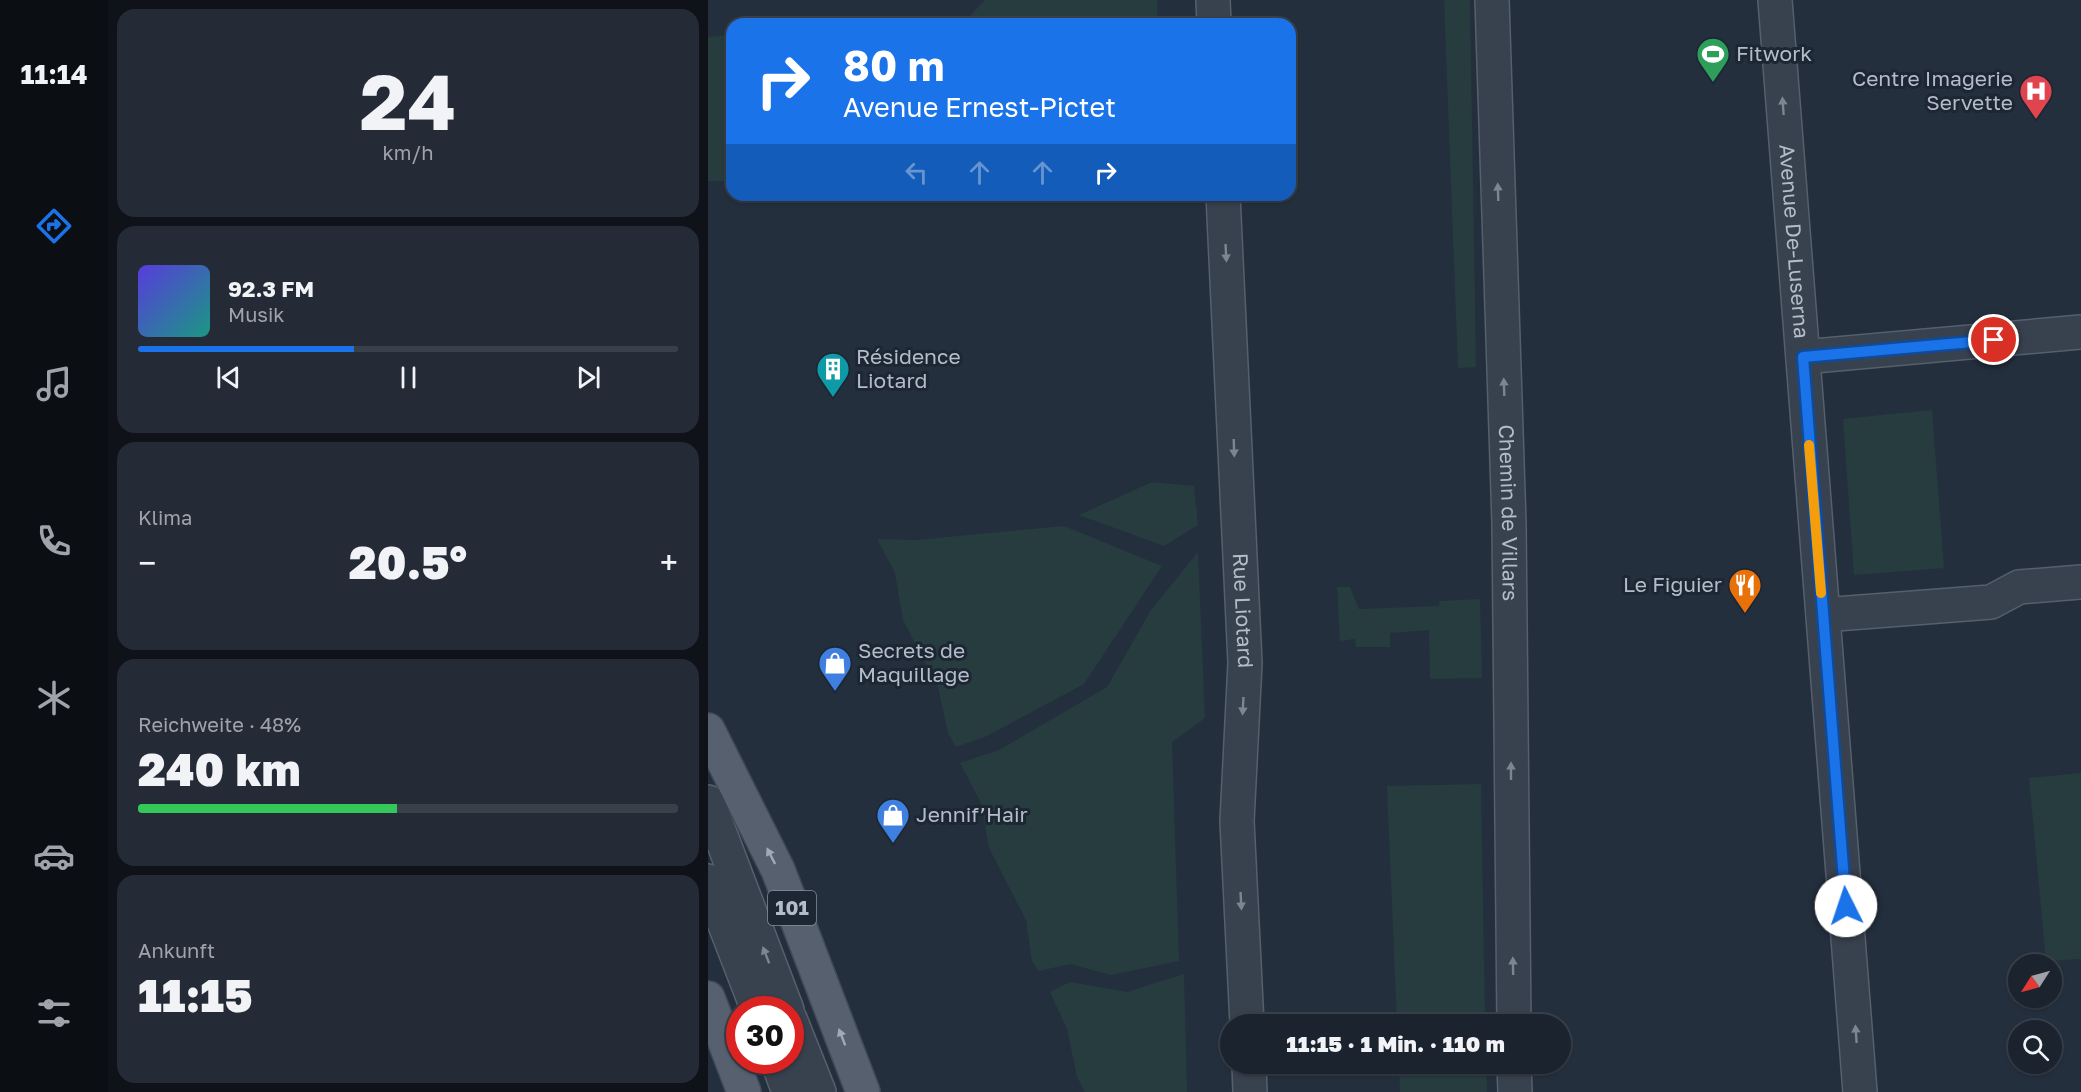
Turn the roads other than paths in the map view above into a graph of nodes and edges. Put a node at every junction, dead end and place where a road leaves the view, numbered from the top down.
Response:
1 (1213, 0) edge
2 (1492, 0) edge
3 (1775, 0) edge
4 (1214, 18) edge
5 (1223, 201) edge
6 (2081, 332) edge
7 (1803, 357) junction
8 (2081, 582) edge
9 (1823, 615) junction
10 (708, 730) edge
11 (708, 802) edge
12 (708, 881) edge
13 (753, 996) edge
14 (782, 996) edge
15 (708, 998) edge
16 (1247, 1014) edge
17 (1514, 1014) edge
18 (804, 1054) edge
19 (782, 1074) edge
20 (1249, 1074) edge
21 (1514, 1074) edge
22 (744, 1092) edge
23 (789, 1092) edge
24 (819, 1092) edge
25 (862, 1092) edge
26 (1250, 1092) edge
27 (1515, 1092) edge
28 (1860, 1092) edge

1 - 4 street
17 -> 2 street, Chemin de Villars
7 -> 3 street, Avenue De-Luserna
5 -> 16 street, Rue Liotard
6 - 7 street
7 - 9 street, Avenue De-Luserna
8 - 9 street
28 -> 9 street, Avenue De-Luserna
25 -> 10 main road, 101
14 -> 11 street
12 - 13 street
15 - 22 main road
18 - 24 street
19 - 23 street
20 - 26 street
21 - 27 street

